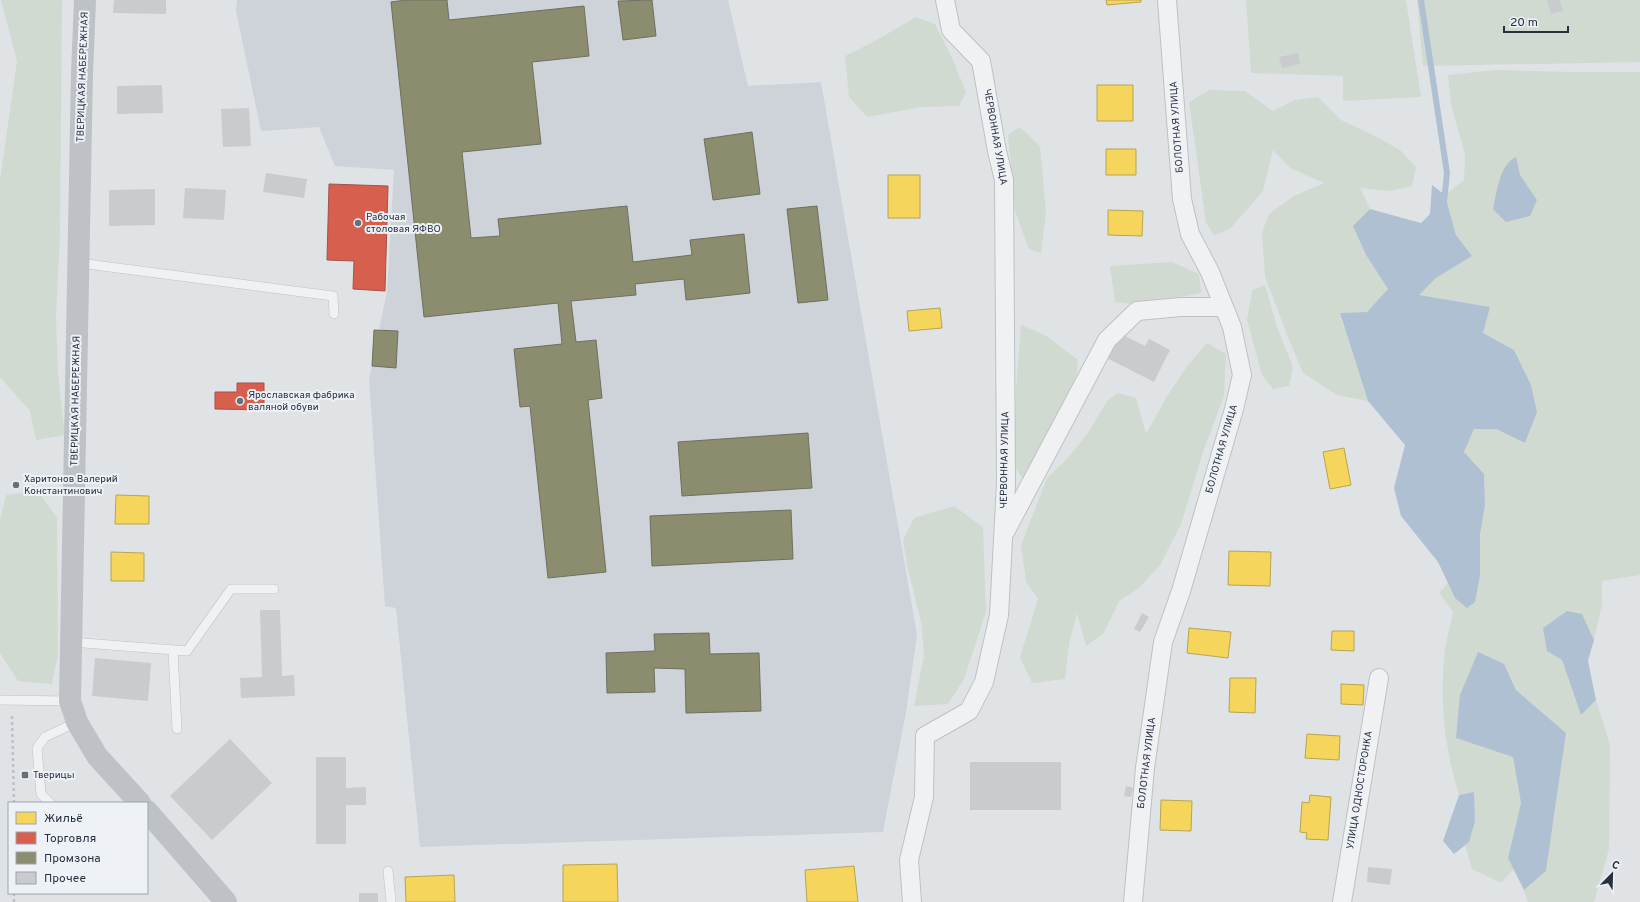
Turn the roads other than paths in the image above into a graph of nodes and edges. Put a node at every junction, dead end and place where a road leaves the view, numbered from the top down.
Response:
1 (85, 0) edge
2 (945, 0) edge
3 (1167, 0) edge
4 (79, 263) junction
5 (1224, 307) junction
6 (334, 314) dead end
7 (1003, 537) junction
8 (274, 589) dead end
9 (71, 642) junction
10 (173, 650) junction
11 (1379, 678) dead end
12 (0, 700) edge
13 (70, 701) junction
14 (77, 722) junction
15 (177, 729) dead end
16 (49, 802) edge
17 (138, 802) edge
18 (148, 813) edge
19 (388, 872) dead end
20 (226, 902) edge
21 (391, 902) edge
22 (912, 902) edge
23 (1133, 902) edge
24 (1342, 902) edge

1 - 4 street, ТВЕРИЦКАЯ НАБЕРЕЖНАЯ
2 - 7 street, ЧЕРВОННАЯ УЛИЦА
3 - 5 street, БОЛОТНАЯ УЛИЦА
4 - 6 lane
4 - 9 street, ТВЕРИЦКАЯ НАБЕРЕЖНАЯ
5 - 7 street
5 - 23 street, БОЛОТНАЯ УЛИЦА
7 - 22 street, ЧЕРВОННАЯ УЛИЦА
8 - 10 lane
9 - 10 lane
9 - 13 street, ТВЕРИЦКАЯ НАБЕРЕЖНАЯ
10 - 15 lane
11 - 24 street, УЛИЦА ОДНОСТОРОНКА
12 - 13 lane
13 - 14 street, ТВЕРИЦКАЯ НАБЕРЕЖНАЯ
14 - 16 lane
14 - 17 street, ТВЕРИЦКАЯ НАБЕРЕЖНАЯ
18 - 20 street, ТВЕРИЦКАЯ НАБЕРЕЖНАЯ
19 - 21 lane

